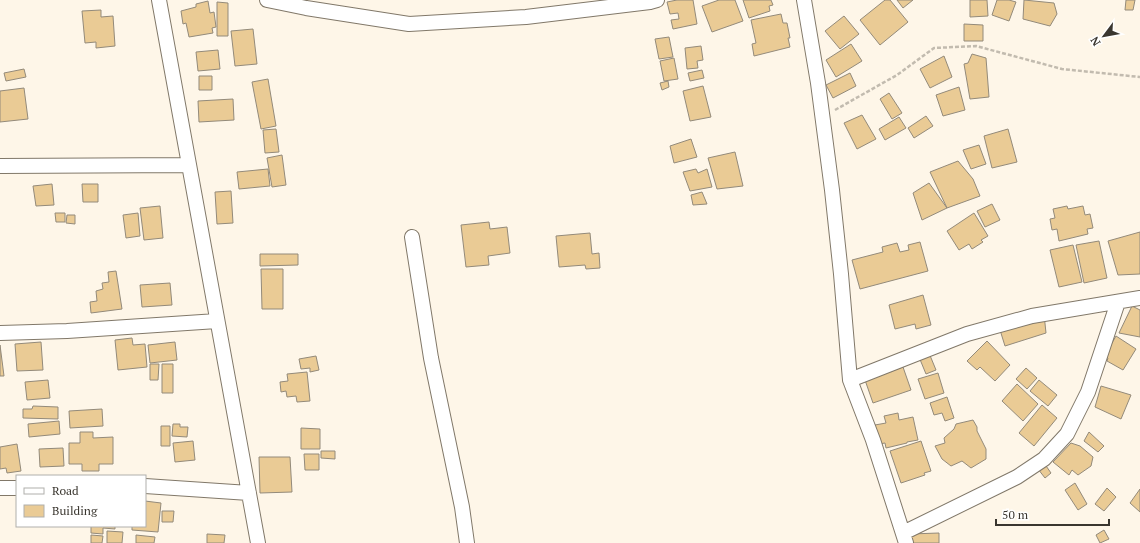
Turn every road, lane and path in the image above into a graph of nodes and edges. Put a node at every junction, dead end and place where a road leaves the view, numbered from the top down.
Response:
1 (159, 0) edge
2 (267, 0) edge
3 (658, 0) edge
4 (804, 0) edge
5 (1140, 77) edge
6 (823, 117) junction
7 (189, 165) junction
8 (0, 166) edge
9 (412, 237) dead end
10 (1140, 298) edge
11 (1118, 302) junction
12 (217, 321) junction
13 (0, 333) edge
14 (850, 380) junction
15 (146, 486) edge
16 (0, 488) edge
17 (16, 488) edge
18 (249, 493) junction
19 (904, 538) edge
20 (258, 543) edge
21 (467, 543) edge

1 - 7 street
2 - 3 street
4 - 6 street
5 - 6 path
6 - 14 street
7 - 8 street
7 - 12 street
9 - 21 street
10 - 11 street
11 - 14 street
11 - 19 street
12 - 13 street
12 - 18 street
14 - 19 street
15 - 18 street
16 - 17 street
18 - 20 street

